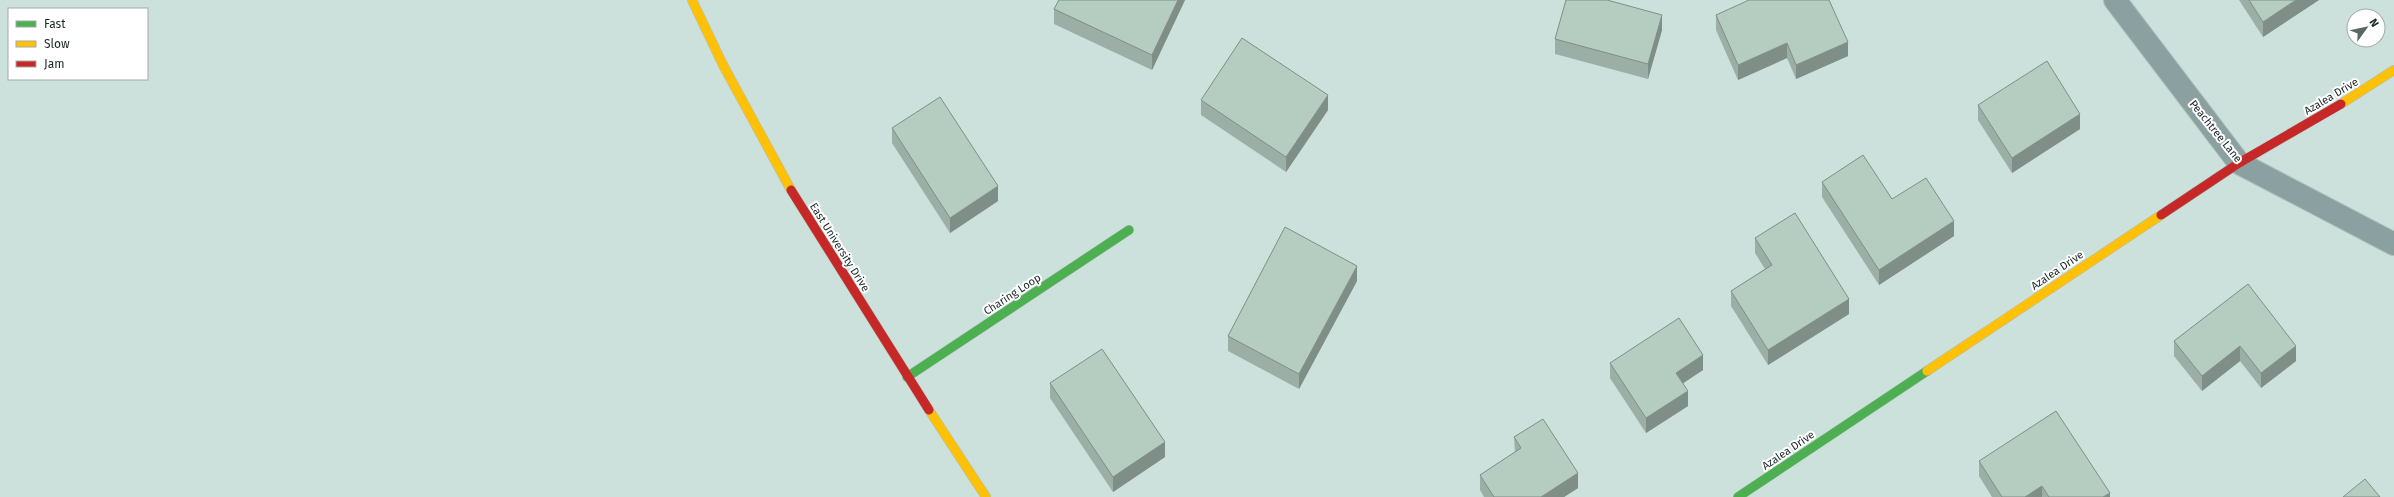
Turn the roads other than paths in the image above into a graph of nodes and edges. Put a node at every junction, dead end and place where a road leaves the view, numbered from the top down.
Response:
1 (692, 0) edge
2 (2115, 0) edge
3 (2394, 70) edge
4 (2239, 163) junction
5 (1129, 230) dead end
6 (2394, 244) edge
7 (907, 377) junction
8 (986, 497) edge
9 (1738, 497) edge

1 - 7 street, East University Drive
2 - 4 street, Peachtree Lane
3 - 4 street, Azalea Drive
4 - 6 street, Peachtree Lane
4 - 9 street, Azalea Drive
5 - 7 street, Charing Loop
7 - 8 street, East University Drive

